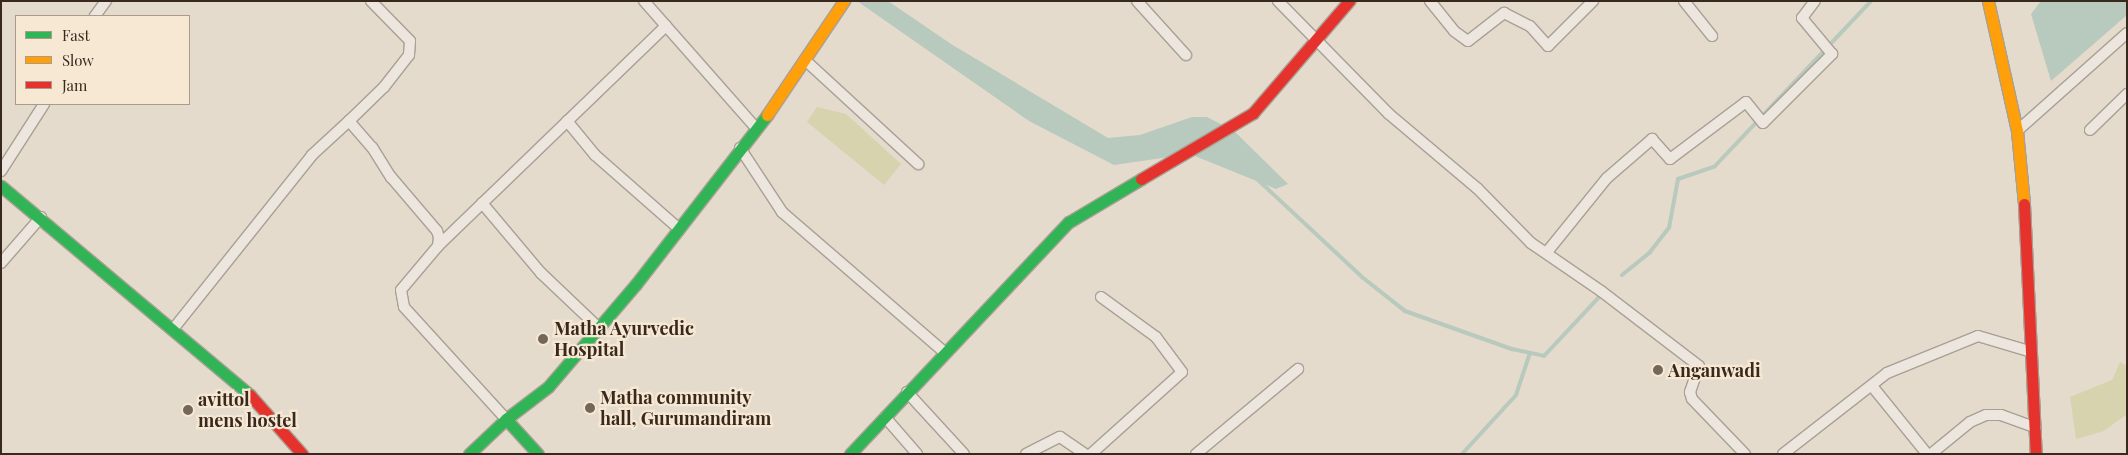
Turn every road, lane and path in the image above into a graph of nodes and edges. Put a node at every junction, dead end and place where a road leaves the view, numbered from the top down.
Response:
1 (106, 1) edge
2 (371, 1) edge
3 (644, 1) edge
4 (1137, 1) edge
5 (1278, 1) edge
6 (1349, 1) edge
7 (1430, 1) edge
8 (1593, 1) edge
9 (1684, 1) edge
10 (1815, 1) edge
11 (1988, 1) edge
12 (840, 6) edge
13 (95, 15) edge
14 (666, 26) junction
15 (2127, 33) edge
16 (1712, 36) dead end
17 (1317, 39) junction
18 (1186, 55) dead end
19 (805, 60) junction
20 (2127, 94) edge
21 (43, 105) edge
22 (349, 121) junction
23 (567, 122) junction
24 (756, 128) junction
25 (2090, 130) dead end
26 (2017, 131) junction
27 (740, 148) junction
28 (918, 164) dead end
29 (1, 170) edge
30 (1, 186) edge
31 (482, 203) junction
32 (41, 217) junction
33 (678, 228) junction
34 (438, 246) junction
35 (1547, 252) junction
36 (1, 263) edge
37 (1101, 297) dead end
38 (174, 328) junction
39 (599, 328) junction
40 (944, 352) junction
41 (2032, 352) junction
42 (1298, 369) dead end
43 (1872, 386) junction
44 (907, 392) junction
45 (885, 417) junction
46 (506, 419) junction
47 (2036, 428) junction
48 (302, 454) edge
49 (469, 454) edge
50 (538, 454) edge
51 (850, 454) edge
52 (917, 454) edge
53 (964, 454) edge
54 (1026, 454) edge
55 (1085, 454) edge
56 (1092, 454) edge
57 (1196, 454) edge
58 (1745, 454) edge
59 (1782, 454) edge
60 (1927, 454) edge
61 (1931, 454) edge
62 (2036, 454) edge

1 - 13 street
2 - 22 street
3 - 14 street
4 - 18 street
5 - 17 street
6 - 17 main road
7 - 8 street
9 - 16 street
10 - 35 street
11 - 26 main road
12 - 19 main road
14 - 23 street
14 - 24 street
15 - 26 street
17 - 35 street
17 - 40 main road
19 - 24 main road
19 - 28 street
20 - 25 street
21 - 29 street
22 - 34 street
22 - 38 street
23 - 31 street
23 - 33 street
24 - 27 main road
26 - 41 main road
27 - 33 main road
27 - 40 street
30 - 32 main road
31 - 34 street
31 - 39 street
32 - 36 street
32 - 38 main road
33 - 39 main road
34 - 46 street
35 - 58 street
37 - 56 street
38 - 48 main road
39 - 46 main road
40 - 44 main road
41 - 43 street
41 - 47 main road
42 - 57 street
43 - 59 street
43 - 60 street
44 - 45 main road
44 - 53 street
45 - 51 main road
45 - 52 street
46 - 49 main road
46 - 50 main road
47 - 61 street
47 - 62 main road
54 - 55 street

